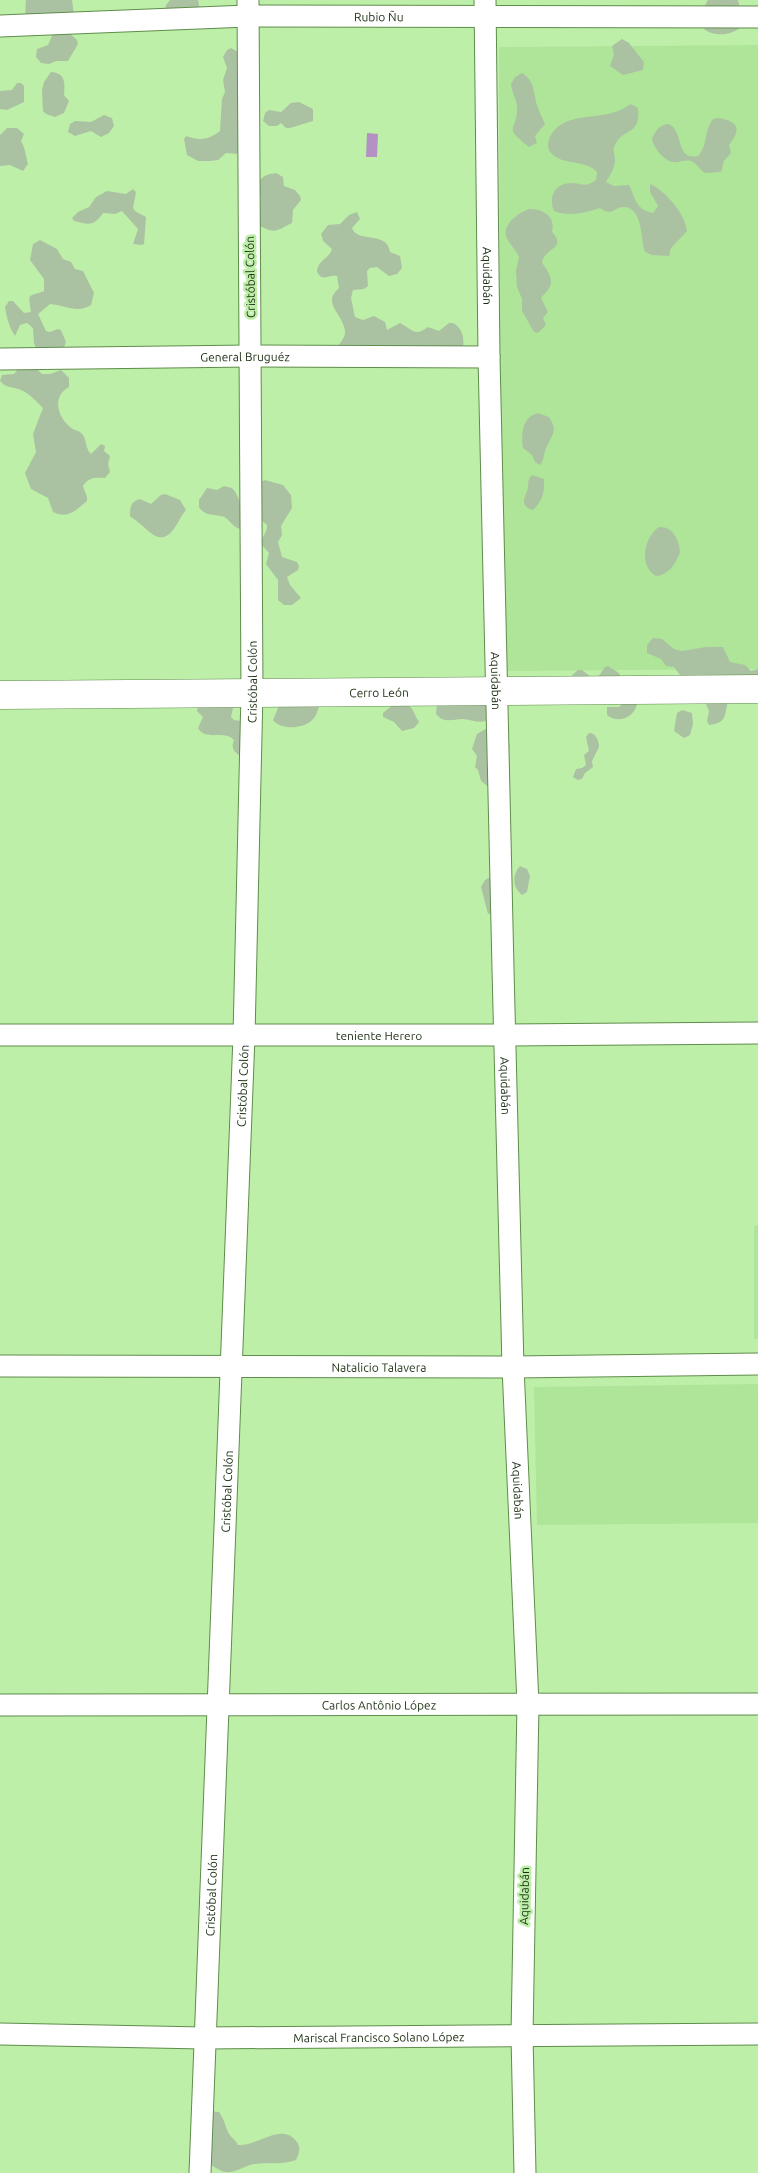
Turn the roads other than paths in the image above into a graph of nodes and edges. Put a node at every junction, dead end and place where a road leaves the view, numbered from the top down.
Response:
1 (248, 8) edge
2 (485, 9) edge
3 (758, 17) edge
4 (0, 26) edge
5 (251, 356) junction
6 (490, 357) junction
7 (0, 359) edge
8 (758, 689) edge
9 (498, 691) junction
10 (252, 692) junction
11 (0, 695) edge
12 (758, 1033) edge
13 (0, 1035) edge
14 (505, 1035) junction
15 (244, 1036) junction
16 (758, 1364) edge
17 (0, 1366) edge
18 (232, 1366) junction
19 (513, 1366) junction
20 (528, 1704) junction
21 (758, 1704) edge
22 (0, 1705) edge
23 (218, 1705) junction
24 (0, 2034) edge
25 (758, 2034) edge
26 (522, 2035) junction
27 (204, 2038) junction
28 (200, 2173) edge
29 (525, 2173) edge

1 - 2 street, Rubio Ñu
1 - 4 street, Rubio Ñu
1 - 5 street, Cristóbal Colón
2 - 3 street, Rubio Ñu
2 - 6 street, Aquidabán
5 - 6 street, General Bruguéz
5 - 7 street, General Bruguéz
5 - 10 street, Cristóbal Colón
6 - 9 street, Aquidabán
8 - 9 street, Cerro León
9 - 10 street, Cerro León
9 - 14 street, Aquidabán
10 - 11 street, Cerro León
10 - 15 street, Cristóbal Colón
12 - 14 street, teniente Herero
13 - 15 street, teniente Herero
14 - 15 street, teniente Herero
14 - 19 street, Aquidabán
15 - 18 street, Cristóbal Colón
16 - 19 street, Natalicio Talavera
17 - 18 street, Natalicio Talavera
18 - 19 street, Natalicio Talavera
18 - 23 street, Cristóbal Colón
19 - 20 street, Aquidabán
20 - 21 street, Carlos Antônio López
20 - 23 street, Carlos Antônio López
20 - 26 street, Aquidabán
22 - 23 street, Carlos Antônio López
23 - 27 street, Cristóbal Colón
24 - 27 street, Mariscal Francisco Solano López
25 - 26 street, Mariscal Francisco Solano López
26 - 27 street, Mariscal Francisco Solano López
26 - 29 street, Aquidabán
27 - 28 street, Cristóbal Colón

